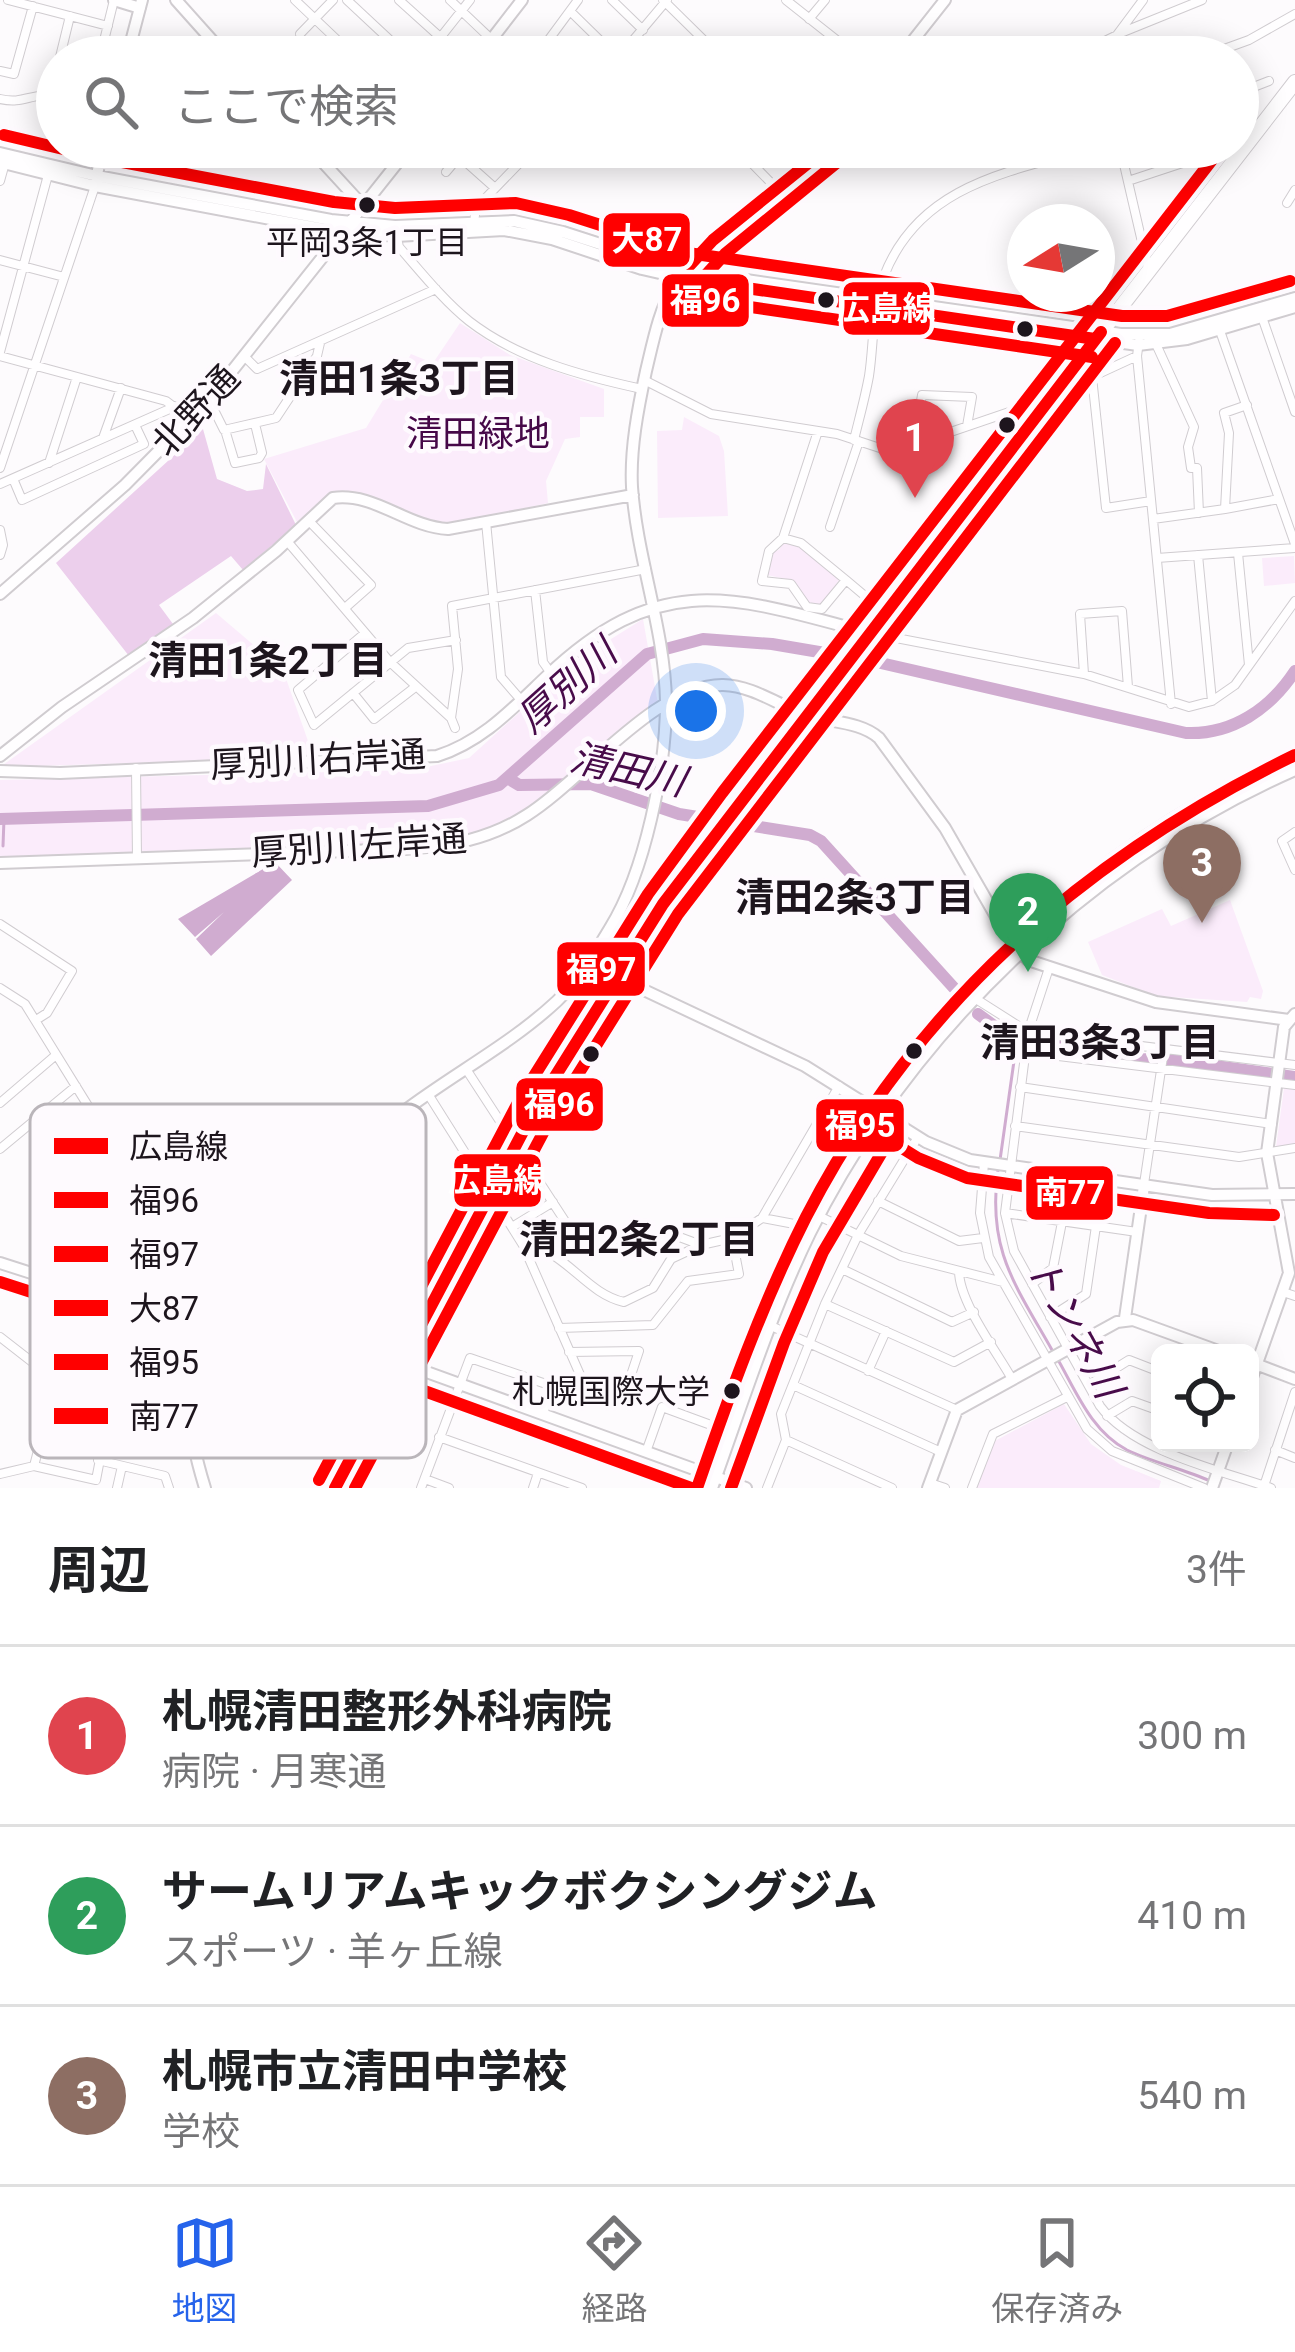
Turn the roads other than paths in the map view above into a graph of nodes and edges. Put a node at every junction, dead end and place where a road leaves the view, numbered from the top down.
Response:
1 (8, 0) edge
2 (114, 0) edge
3 (176, 0) edge
4 (333, 0) edge
5 (347, 0) edge
6 (400, 0) edge
7 (450, 0) edge
8 (470, 0) edge
9 (522, 0) edge
10 (578, 0) edge
11 (612, 0) edge
12 (786, 0) edge
13 (825, 0) edge
14 (945, 0) edge
15 (1143, 0) edge
16 (1202, 0) edge
17 (297, 1) edge
18 (665, 1) edge
19 (141, 4) edge
20 (33, 7) junction
21 (462, 11) junction
22 (570, 11) junction
23 (1295, 14) edge
24 (70, 16) junction
25 (315, 19) junction
26 (809, 19) junction
27 (108, 26) junction
28 (643, 30) junction
29 (300, 34) dead end
30 (1117, 35) joint
31 (65, 36) edge
32 (105, 36) edge
33 (133, 36) edge
34 (208, 36) edge
35 (333, 36) edge
36 (386, 36) edge
37 (439, 36) edge
38 (441, 36) edge
39 (489, 36) edge
40 (494, 36) edge
41 (551, 36) edge
42 (596, 36) edge
43 (637, 36) edge
44 (700, 36) edge
45 (831, 36) edge
46 (917, 36) edge
47 (1256, 36) edge
48 (0, 71) edge
49 (1269, 81) dead end
50 (1295, 82) edge
51 (1259, 85) edge
52 (36, 95) edge
53 (0, 99) edge
54 (1259, 129) edge
55 (2, 159) edge
56 (36, 167) edge
57 (40, 168) edge
58 (99, 168) edge
59 (328, 168) edge
60 (394, 168) edge
61 (450, 168) edge
62 (472, 168) edge
63 (515, 168) edge
64 (757, 168) edge
65 (805, 168) edge
66 (1024, 168) edge
67 (1125, 168) edge
68 (1169, 168) edge
69 (1228, 168) edge
70 (446, 172) dead end
71 (48, 175) junction
72 (96, 181) junction
73 (0, 182) edge
74 (1128, 182) junction
75 (495, 188) junction
76 (1295, 190) edge
77 (779, 191) junction
78 (1287, 203) dead end
79 (364, 207) junction
80 (474, 225) junction
81 (348, 228) junction
82 (396, 231) junction
83 (0, 260) edge
84 (23, 266) junction
85 (1148, 270) junction
86 (681, 274) junction
87 (64, 278) junction
88 (436, 290) junction
89 (1295, 301) edge
90 (878, 304) junction
91 (1260, 313) junction
92 (1218, 325) junction
93 (1098, 336) junction
94 (321, 341) junction
95 (1156, 344) junction
96 (1139, 346) junction
97 (0, 354) edge
98 (246, 358) junction
99 (34, 365) junction
100 (77, 377) junction
101 (1092, 377) junction
102 (1062, 382) junction
103 (643, 384) junction
104 (121, 388) junction
105 (209, 400) junction
106 (1247, 405) junction
107 (1044, 406) junction
108 (174, 407) junction
109 (198, 412) junction
110 (1295, 412) edge
111 (255, 424) junction
112 (135, 425) junction
113 (968, 426) junction
114 (224, 430) junction
115 (818, 430) junction
116 (103, 440) junction
117 (857, 441) junction
118 (920, 442) junction
119 (49, 464) junction
120 (0, 468) edge
121 (14, 481) junction
122 (0, 484) edge
123 (634, 495) junction
124 (1279, 499) junction
125 (1151, 501) junction
126 (1225, 509) junction
127 (1199, 513) junction
128 (308, 519) junction
129 (1153, 519) junction
130 (486, 522) junction
131 (830, 527) dead end
132 (0, 530) edge
133 (783, 538) junction
134 (287, 541) junction
135 (1295, 546) edge
136 (1238, 553) junction
137 (0, 555) edge
138 (1198, 555) junction
139 (1157, 558) junction
140 (646, 569) junction
141 (845, 580) junction
142 (535, 590) junction
143 (0, 594) edge
144 (494, 598) junction
145 (1295, 601) edge
146 (345, 608) junction
147 (653, 613) junction
148 (885, 613) junction
149 (365, 633) junction
150 (866, 637) junction
151 (456, 640) junction
152 (390, 662) junction
153 (1250, 667) junction
154 (550, 672) junction
155 (1084, 674) junction
156 (415, 688) junction
157 (1128, 688) junction
158 (353, 694) junction
159 (521, 700) junction
160 (1212, 701) junction
161 (665, 702) junction
162 (1171, 704) junction
163 (806, 716) junction
164 (1295, 755) edge
165 (0, 756) edge
166 (136, 768) junction
167 (1295, 770) edge
168 (0, 771) edge
169 (1295, 832) edge
170 (137, 859) junction
171 (0, 862) edge
172 (1295, 870) edge
173 (0, 924) edge
174 (1016, 948) junction
175 (592, 958) junction
176 (1049, 968) junction
177 (617, 975) junction
178 (0, 988) edge
179 (976, 999) junction
180 (1293, 1018) edge
181 (36, 1020) junction
182 (1027, 1042) junction
183 (56, 1055) junction
184 (1162, 1059) junction
185 (1295, 1066) edge
186 (466, 1069) junction
187 (1278, 1073) junction
188 (1295, 1085) edge
189 (76, 1086) junction
190 (839, 1086) junction
191 (1020, 1087) junction
192 (428, 1094) junction
193 (0, 1103) edge
194 (54, 1104) edge
195 (87, 1104) edge
196 (415, 1104) edge
197 (1155, 1106) junction
198 (877, 1111) junction
199 (30, 1124) edge
200 (1272, 1124) junction
201 (1016, 1126) junction
202 (918, 1137) junction
203 (516, 1144) junction
204 (1150, 1146) junction
205 (1295, 1148) edge
206 (0, 1149) edge
207 (1268, 1154) junction
208 (998, 1165) junction
209 (1144, 1186) junction
210 (491, 1190) junction
211 (1295, 1194) edge
212 (1275, 1197) junction
213 (878, 1201) junction
214 (553, 1202) junction
215 (1005, 1213) junction
216 (819, 1216) junction
217 (762, 1218) junction
218 (1062, 1222) junction
219 (1096, 1226) junction
220 (512, 1227) junction
221 (807, 1227) junction
222 (1138, 1232) junction
223 (858, 1235) junction
224 (732, 1238) junction
225 (982, 1238) junction
226 (523, 1245) junction
227 (700, 1245) junction
228 (0, 1263) edge
229 (842, 1269) junction
230 (959, 1271) junction
231 (30, 1273) edge
232 (1003, 1282) junction
233 (1032, 1284) junction
234 (1289, 1294) edge
235 (825, 1304) junction
236 (974, 1312) junction
237 (426, 1314) edge
238 (1050, 1317) junction
239 (1125, 1318) junction
240 (765, 1323) junction
241 (559, 1328) junction
242 (886, 1331) junction
243 (0, 1337) edge
244 (991, 1342) junction
245 (810, 1343) junction
246 (1196, 1344) edge
247 (569, 1352) junction
248 (1259, 1352) edge
249 (1057, 1355) junction
250 (30, 1360) edge
251 (1259, 1366) edge
252 (1151, 1369) edge
253 (868, 1371) junction
254 (426, 1372) edge
255 (1295, 1378) edge
256 (1012, 1379) junction
257 (460, 1384) junction
258 (793, 1385) junction
259 (1089, 1385) junction
260 (1295, 1393) edge
261 (1067, 1397) junction
262 (1151, 1408) edge
263 (957, 1410) junction
264 (543, 1414) junction
265 (1108, 1416) junction
266 (1291, 1418) edge
267 (719, 1428) junction
268 (440, 1437) junction
269 (786, 1440) junction
270 (1275, 1450) junction
271 (646, 1452) junction
272 (940, 1452) junction
273 (1180, 1452) edge
274 (1224, 1452) edge
275 (1179, 1455) junction
276 (36, 1458) edge
277 (196, 1458) edge
278 (351, 1458) edge
279 (1295, 1458) edge
280 (98, 1460) joint
281 (34, 1466) junction
282 (122, 1466) junction
283 (703, 1472) junction
284 (538, 1473) junction
285 (0, 1474) edge
286 (1169, 1474) junction
287 (1213, 1481) edge
288 (423, 1483) edge
289 (714, 1483) edge
290 (929, 1485) edge
291 (1267, 1487) edge
292 (117, 1488) edge
293 (169, 1488) edge
294 (205, 1488) edge
295 (335, 1488) edge
296 (449, 1488) edge
297 (533, 1488) edge
298 (582, 1488) edge
299 (697, 1488) edge
300 (746, 1488) edge
301 (767, 1488) edge
302 (892, 1488) edge
303 (945, 1488) edge
304 (972, 1488) edge
305 (1164, 1488) edge

1 - 20 street
2 - 19 street
2 - 27 street
3 - 34 street
4 - 25 street
5 - 36 street
6 - 37 street
7 - 21 street
8 - 21 street
9 - 40 street
10 - 22 street
11 - 28 street
12 - 26 street
13 - 26 street
14 - 46 street
15 - 30 street
16 - 30 street
17 - 25 street
18 - 28 street
18 - 44 street
19 - 33 street
20 - 24 street
20 - 48 street
21 - 38 street
21 - 39 street
22 - 41 street
22 - 42 street
23 - 47 street
24 - 27 street
24 - 31 street
25 - 29 street
25 - 35 street
26 - 45 street
27 - 32 street
28 - 43 street
49 - 51 street
50 - 54 highway
52 - 53 street
55 - 56 street
55 - 71 street
55 - 73 street
57 - 72 street
58 - 72 street
59 - 79 street
60 - 79 street, 北野通
61 - 70 street
62 - 75 street
63 - 75 street
64 - 77 street
65 - 77 street
66 - 90 street
67 - 74 street
68 - 74 street
69 - 85 highway
71 - 72 street
71 - 84 street
72 - 81 street
72 - 87 street
74 - 85 street
75 - 80 street
76 - 78 street
77 - 86 street
79 - 81 street, 北野通
80 - 82 street
80 - 86 street
81 - 82 street
81 - 98 street, 北野通
82 - 88 street
83 - 84 street
84 - 87 street
84 - 97 street
85 - 93 highway
86 - 90 street
86 - 103 street
87 - 99 street
88 - 94 street
88 - 103 street
89 - 91 street
90 - 93 street
90 - 117 street
91 - 92 street
91 - 110 street
92 - 95 street
92 - 96 street
92 - 106 street
93 - 96 street
93 - 102 highway
94 - 98 street
94 - 111 street
95 - 96 street
95 - 127 street
96 - 101 street
96 - 125 street
97 - 99 street
98 - 105 street, 北野通
99 - 100 street
99 - 120 street
100 - 104 street
100 - 119 street
101 - 102 street
101 - 125 street
102 - 107 highway
103 - 115 street
103 - 123 street
104 - 108 street
104 - 116 street
105 - 109 street, 北野通
105 - 114 street
106 - 124 street
106 - 126 street
107 - 113 street
107 - 148 highway
108 - 109 street
108 - 112 street
109 - 143 street, 北野通
111 - 114 street
111 - 114 street
112 - 116 street
112 - 121 street
113 - 118 street
113 - 118 street
115 - 117 street
115 - 133 street
116 - 119 street
117 - 118 street
117 - 131 street
119 - 121 street
121 - 122 street
123 - 130 street
123 - 140 street
124 - 126 street
124 - 135 street
125 - 129 street
126 - 127 street
127 - 129 street
128 - 130 street
128 - 134 street
128 - 146 street
129 - 139 street
130 - 144 street
132 - 137 street
133 - 141 street
133 - 141 street
134 - 146 street
134 - 165 street
135 - 136 street
136 - 138 street
136 - 153 street
138 - 139 street
138 - 160 street
139 - 162 street
140 - 142 street
140 - 147 street
141 - 148 street
142 - 144 street
142 - 154 street
144 - 151 street
144 - 159 street
145 - 153 street
146 - 149 street
147 - 150 street, 厚別川右岸通
147 - 154 street, 厚別川右岸通
147 - 161 street
148 - 150 highway
149 - 152 street
149 - 158 street
150 - 155 street
150 - 163 highway
151 - 152 street
151 - 156 street
152 - 156 street
152 - 158 street
153 - 160 street
154 - 159 street, 厚別川右岸通
155 - 157 street
155 - 157 street
156 - 158 street
157 - 162 street
159 - 166 street, 厚別川右岸通
160 - 162 street
161 - 163 street, 厚別川左岸通
161 - 170 street, 厚別川左岸通
161 - 175 street
163 - 174 street, 厚別川左岸通
163 - 177 highway
164 - 174 street
166 - 168 street, 厚別川右岸通
166 - 170 street
167 - 174 street
169 - 172 street
170 - 171 street, 厚別川左岸通
173 - 181 street
174 - 176 street
174 - 179 street
174 - 198 street
175 - 177 street
175 - 186 street
176 - 180 street
176 - 182 street
177 - 190 street
177 - 203 highway
178 - 181 street
179 - 182 street
179 - 198 street
180 - 187 street
181 - 183 street
182 - 184 street
182 - 184 street
182 - 191 street
183 - 189 street
183 - 193 street
184 - 187 street
184 - 187 street
184 - 197 street
185 - 187 street
186 - 192 street
186 - 203 street
187 - 188 street
187 - 200 street
189 - 194 street
189 - 195 street
190 - 198 street
190 - 217 street
191 - 197 street
191 - 201 street
192 - 196 street
192 - 210 street
197 - 200 street
197 - 204 street
198 - 202 street
198 - 216 street
198 - 221 street
199 - 206 street
200 - 207 street
201 - 204 street
201 - 208 street
202 - 208 street
202 - 213 street
203 - 210 highway
203 - 214 street
204 - 207 street
204 - 209 street
205 - 207 street
207 - 212 street
208 - 209 street
208 - 215 street
208 - 225 street
209 - 212 street
209 - 222 street
210 - 220 street
210 - 237 highway
211 - 212 street
212 - 234 street
213 - 223 street
213 - 225 street
214 - 220 street
214 - 227 street
215 - 218 street
215 - 233 street
216 - 221 street
216 - 223 street
217 - 221 street
217 - 224 street
218 - 219 street
218 - 233 street
219 - 222 street
219 - 238 street
220 - 226 street
221 - 240 street
222 - 239 street
223 - 229 street
223 - 230 street
224 - 227 street
224 - 241 street
225 - 232 street
226 - 227 street
226 - 241 street
228 - 231 street
229 - 235 street
229 - 236 street
230 - 232 street
230 - 236 street
232 - 249 street
233 - 238 street
234 - 248 street
235 - 242 street
235 - 245 street
236 - 244 street
238 - 249 street
239 - 246 street
239 - 249 street
240 - 245 street
240 - 267 street
240 - 289 street
241 - 247 street
242 - 244 street
242 - 253 street
243 - 250 street
244 - 256 street
245 - 253 street
245 - 258 street
247 - 247 street
249 - 256 street
249 - 259 street
249 - 261 street
251 - 255 street
252 - 259 street
253 - 263 street
254 - 257 street
256 - 263 street
257 - 264 street
257 - 264 street
257 - 268 street
258 - 269 street
258 - 272 street
259 - 265 street
260 - 266 street
261 - 286 street
261 - 304 street
262 - 265 street
263 - 272 street
264 - 271 street
265 - 275 street
266 - 270 street
267 - 271 street
267 - 283 street
268 - 284 street
268 - 288 street
269 - 301 street
269 - 302 street
270 - 279 street
270 - 291 street
271 - 283 street
272 - 290 street
273 - 275 street
274 - 287 street
275 - 287 street
276 - 281 street
277 - 294 street
278 - 295 highway
280 - 281 street
280 - 282 street
281 - 285 street
282 - 292 street
282 - 293 street
283 - 289 street
283 - 299 street
284 - 297 street
284 - 298 street
286 - 287 street
286 - 305 street
287 - 291 street
288 - 296 street
289 - 300 street
290 - 303 street

